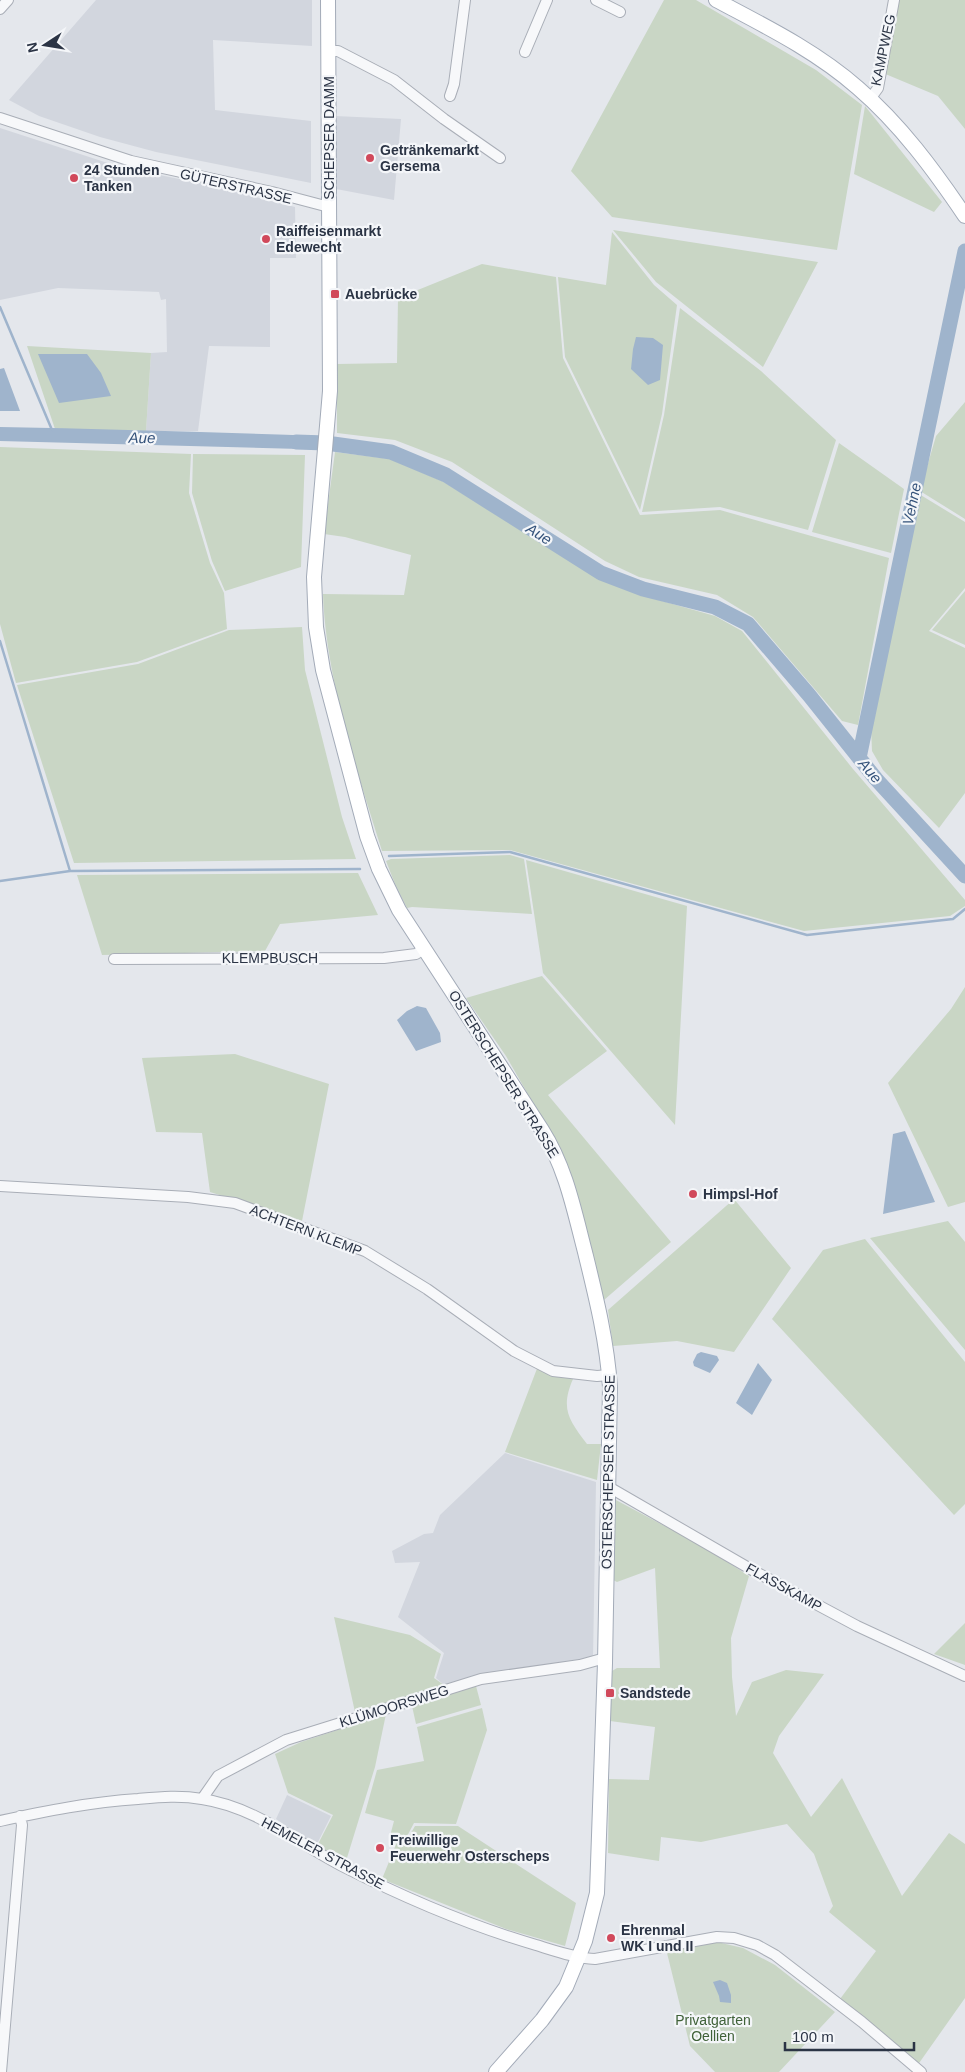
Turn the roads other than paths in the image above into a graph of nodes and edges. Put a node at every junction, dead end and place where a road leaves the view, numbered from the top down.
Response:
1 (8, 0) edge
2 (328, 0) edge
3 (465, 0) edge
4 (547, 0) edge
5 (596, 0) edge
6 (716, 0) edge
7 (894, 0) edge
8 (0, 9) edge
9 (620, 12) dead end
10 (328, 51) junction
11 (525, 52) dead end
12 (450, 96) dead end
13 (870, 99) junction
14 (0, 118) edge
15 (500, 158) dead end
16 (329, 207) junction
17 (963, 213) edge
18 (328, 427) joint
19 (424, 949) junction
20 (114, 959) dead end
21 (0, 1186) edge
22 (609, 1375) junction
23 (608, 1489) junction
24 (605, 1658) junction
25 (965, 1676) edge
26 (202, 1799) junction
27 (20, 1816) junction
28 (0, 1820) edge
29 (579, 1957) junction
30 (1, 2072) edge
31 (496, 2072) edge
32 (921, 2072) edge

1 - 8 street
2 - 10 main road, SCHEPSER DAMM
3 - 12 street
4 - 11 street
5 - 9 street
6 - 13 main road
7 - 13 street, KAMPWEG
10 - 15 street
10 - 16 main road, SCHEPSER DAMM
13 - 17 main road
14 - 16 street, GÜTERSTRASSE
16 - 18 main road, SCHEPSER DAMM
18 - 19 main road, OSTERSCHEPSER STRASSE
19 - 20 street, KLEMPBUSCH
19 - 22 main road, OSTERSCHEPSER STRASSE
21 - 22 street, ACHTERN KLEMP
22 - 23 main road, OSTERSCHEPSER STRASSE
23 - 24 main road, OSTERSCHEPSER STRASSE
23 - 25 street, FLASSKAMP
24 - 26 street, KLÜMOORSWEG
24 - 29 main road, OSTERSCHEPSER STRASSE
26 - 27 street, HEMELER STRASSE
26 - 29 street, HEMELER STRASSE
27 - 28 street, HEMELER STRASSE
27 - 30 street
29 - 31 main road, OSTERSCHEPSER STRASSE
29 - 32 street, HEMELER STRASSE

